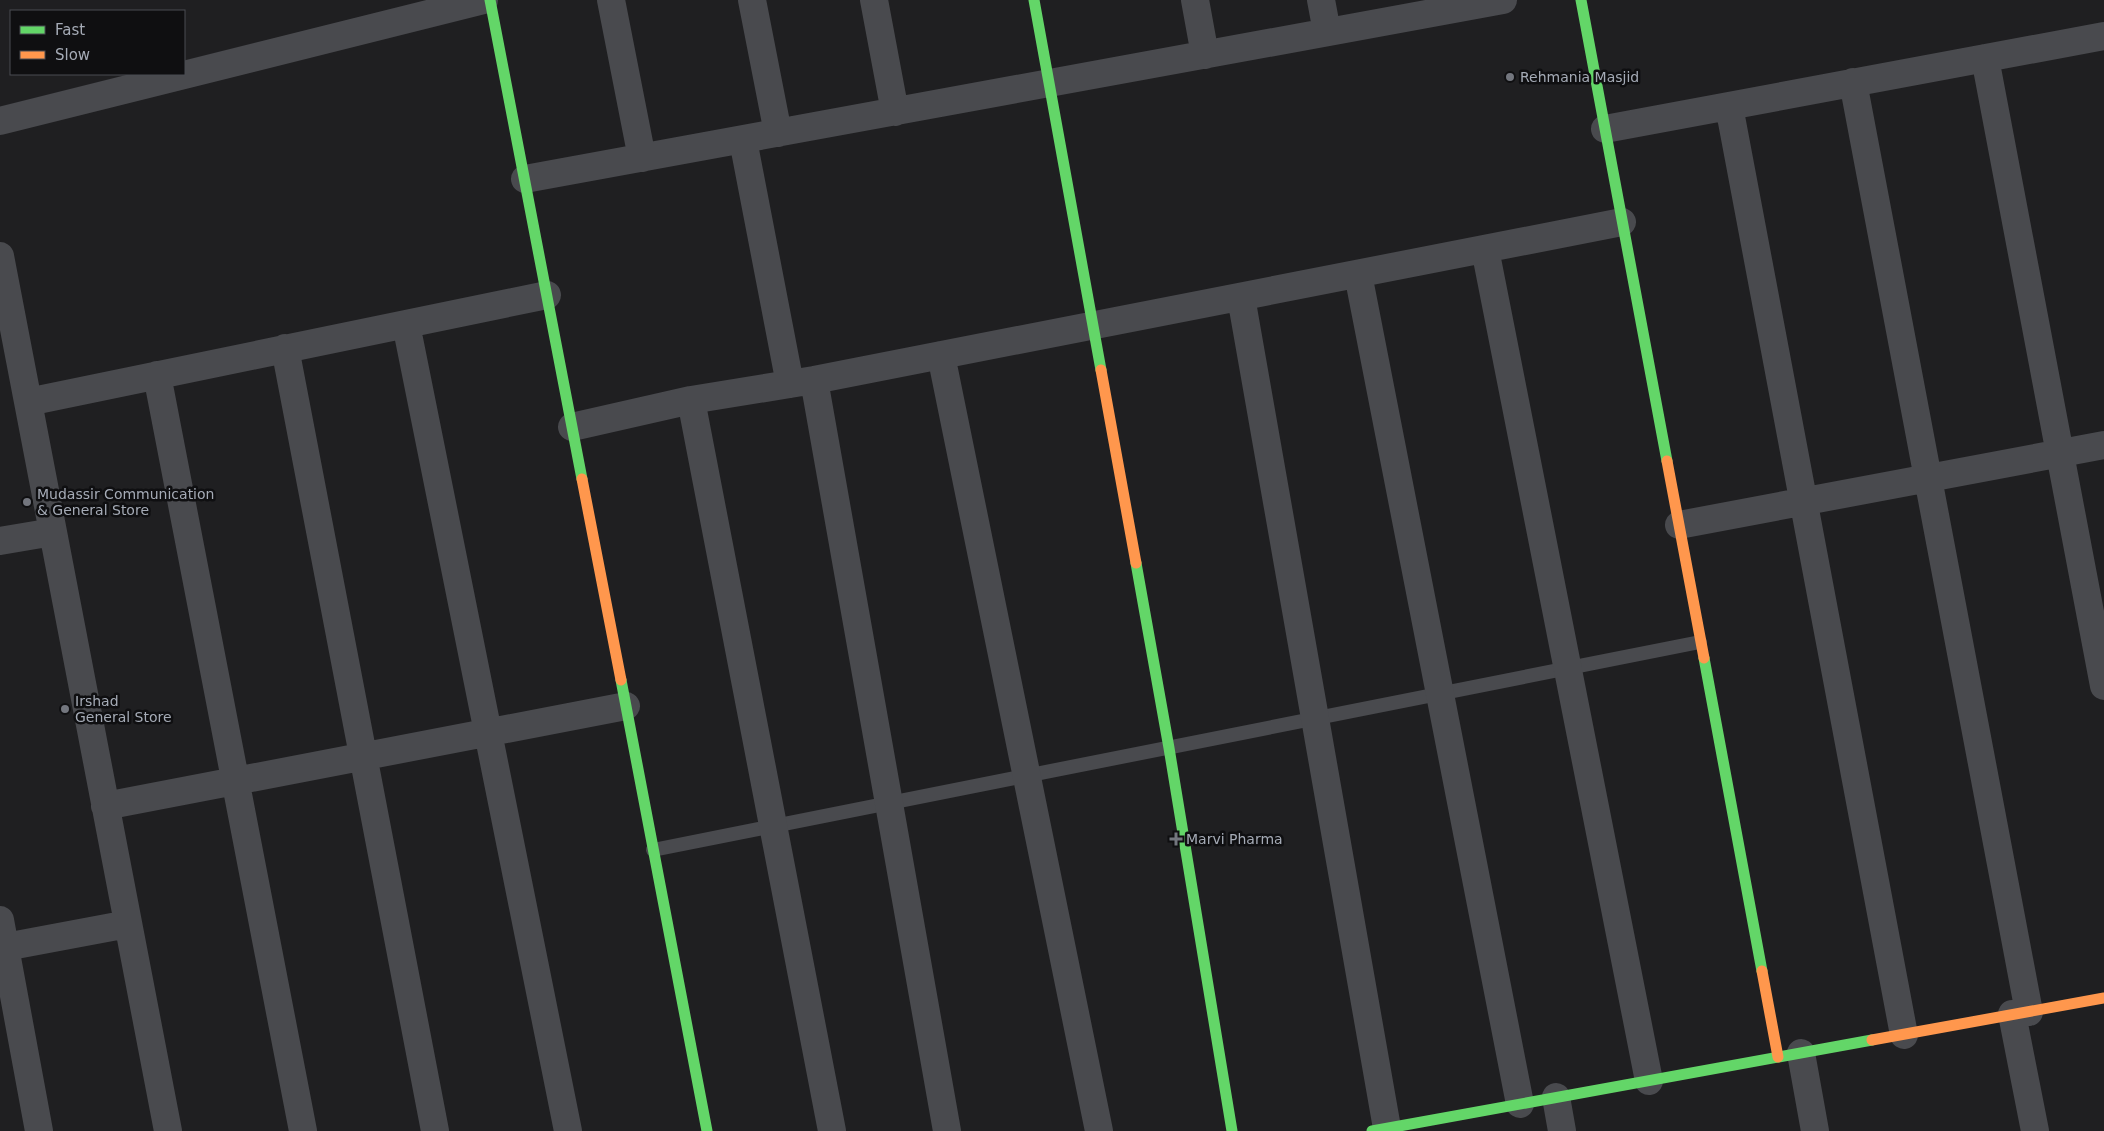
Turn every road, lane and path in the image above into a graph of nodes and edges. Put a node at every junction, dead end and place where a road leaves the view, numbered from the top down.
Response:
1 (484, 0) edge
2 (490, 0) edge
3 (611, 0) edge
4 (752, 0) edge
5 (874, 0) edge
6 (1034, 0) edge
7 (1195, 0) edge
8 (1321, 0) edge
9 (1503, 0) edge
10 (1581, 0) edge
11 (1451, 5) edge
12 (1327, 32) junction
13 (2104, 36) edge
14 (1205, 55) junction
15 (1985, 58) junction
16 (184, 75) edge
17 (185, 75) edge
18 (1853, 82) junction
19 (1049, 83) junction
20 (1729, 106) junction
21 (895, 112) junction
22 (0, 121) edge
23 (1605, 129) junction
24 (778, 133) junction
25 (743, 140) junction
26 (642, 158) junction
27 (525, 180) junction
28 (1622, 222) junction
29 (1485, 249) junction
30 (0, 256) edge
31 (1358, 274) junction
32 (547, 295) junction
33 (1241, 297) junction
34 (406, 324) junction
35 (1093, 326) junction
36 (285, 348) junction
37 (941, 355) junction
38 (158, 375) junction
39 (802, 382) junction
40 (691, 400) junction
41 (28, 402) junction
42 (572, 427) junction
43 (2104, 445) edge
44 (2060, 453) junction
45 (1928, 478) junction
46 (1804, 502) junction
47 (1679, 525) junction
48 (53, 532) junction
49 (0, 541) edge
50 (1700, 642) junction
51 (1568, 668) junction
52 (2104, 686) edge
53 (1440, 694) junction
54 (626, 706) junction
55 (1315, 719) junction
56 (488, 733) junction
57 (1170, 748) junction
58 (363, 757) junction
59 (1027, 776) junction
60 (236, 781) junction
61 (889, 803) junction
62 (105, 806) junction
63 (774, 826) junction
64 (653, 850) junction
65 (0, 920) edge
66 (128, 924) junction
67 (2, 948) edge
68 (2104, 998) edge
69 (2021, 1013) junction
70 (1904, 1034) junction
71 (1789, 1055) junction
72 (1648, 1081) junction
73 (1556, 1098) junction
74 (1520, 1104) junction
75 (1392, 1129) edge
76 (39, 1131) edge
77 (168, 1131) edge
78 (303, 1131) edge
79 (435, 1131) edge
80 (568, 1131) edge
81 (707, 1131) edge
82 (832, 1131) edge
83 (947, 1131) edge
84 (1099, 1131) edge
85 (1232, 1131) edge
86 (1562, 1131) edge
87 (1815, 1131) edge
88 (2035, 1131) edge

1 - 17 street
2 - 27 street
3 - 26 street
4 - 24 street
5 - 21 street
6 - 19 street
7 - 14 street
8 - 12 street
9 - 11 street
10 - 23 street
11 - 12 street
12 - 14 street
13 - 15 street
14 - 19 street
15 - 18 street
15 - 44 street
16 - 22 street
18 - 20 street
18 - 45 street
19 - 21 street
19 - 35 street
20 - 23 street
20 - 46 street
21 - 24 street
23 - 28 street
24 - 25 street
25 - 26 street
25 - 39 street
26 - 27 street
27 - 32 street
28 - 29 street
28 - 47 street
29 - 31 street
29 - 51 street
30 - 41 street
31 - 33 street
31 - 53 street
32 - 34 street
32 - 42 street
33 - 35 street
33 - 55 street
34 - 36 street
34 - 56 street
35 - 37 street
35 - 57 street
36 - 38 street
36 - 58 street
37 - 39 street
37 - 59 street
38 - 41 street
38 - 60 street
39 - 40 street
39 - 61 street
40 - 42 street
40 - 63 street
41 - 48 street
42 - 54 street
43 - 44 street
44 - 45 street
44 - 52 street
45 - 46 street
45 - 69 street
46 - 47 street
46 - 70 street
47 - 50 street
48 - 49 street
48 - 62 street
50 - 51 lane
50 - 71 street
51 - 53 lane
51 - 72 street
53 - 55 lane
53 - 74 street
54 - 56 street
54 - 64 street
55 - 57 lane
55 - 75 street
56 - 58 street
56 - 80 street
57 - 59 lane
57 - 85 street
58 - 60 street
58 - 79 street
59 - 61 lane
59 - 84 street
60 - 62 street
60 - 78 street
61 - 63 lane
61 - 83 street
62 - 66 street
63 - 64 lane
63 - 82 street
64 - 81 street
65 - 67 street
66 - 67 street
66 - 77 street
67 - 76 street
68 - 69 street
69 - 70 street
69 - 88 street
70 - 71 street
71 - 72 street
71 - 87 street
72 - 73 street
73 - 74 street
73 - 86 street
74 - 75 street

